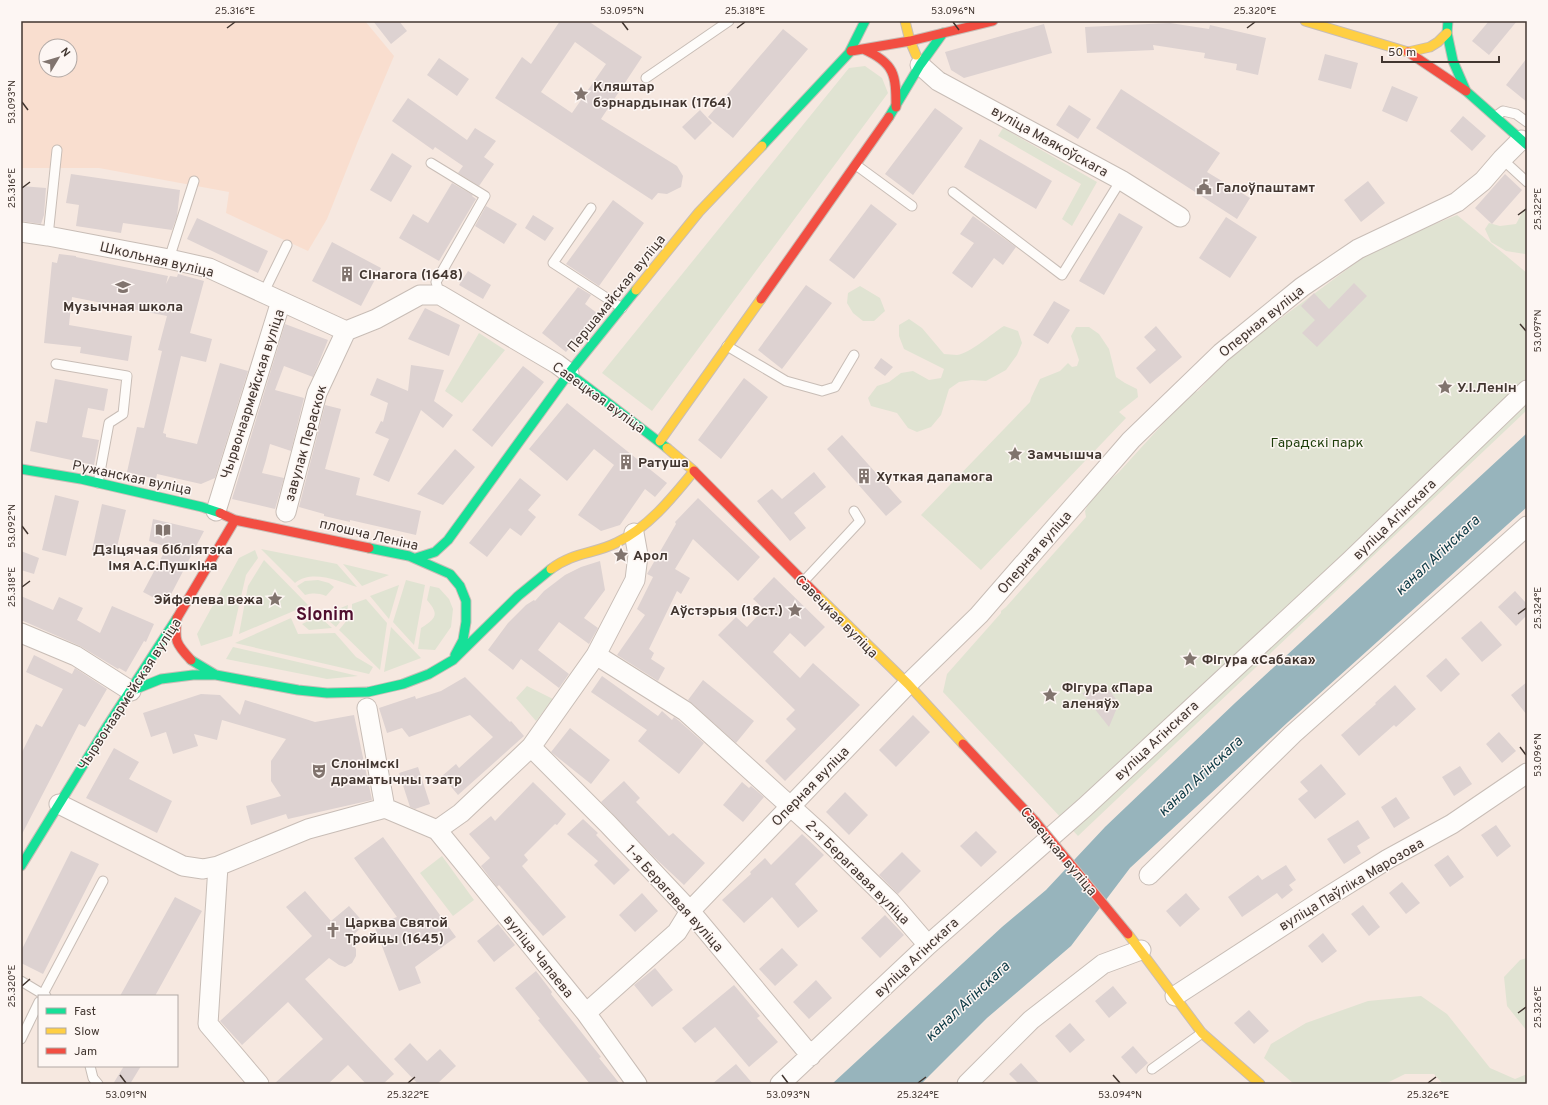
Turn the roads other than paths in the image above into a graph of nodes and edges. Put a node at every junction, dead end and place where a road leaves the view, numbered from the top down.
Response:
1 (729, 21) edge
2 (865, 21) edge
3 (905, 21) edge
4 (954, 21) edge
5 (993, 21) edge
6 (1305, 21) edge
7 (1448, 21) edge
8 (971, 27) junction
9 (897, 28) dead end
10 (943, 33) junction
11 (1447, 33) junction
12 (910, 41) junction
13 (863, 49) junction
14 (851, 51) junction
15 (1408, 52) junction
16 (920, 65) junction
17 (646, 78) dead end
18 (1466, 91) junction
19 (896, 107) junction
20 (1495, 117) junction
21 (1527, 122) edge
22 (1524, 143) edge
23 (57, 150) dead end
24 (1502, 159) junction
25 (431, 164) dead end
26 (856, 165) junction
27 (1121, 180) junction
28 (194, 181) dead end
29 (1527, 182) edge
30 (953, 192) dead end
31 (912, 206) dead end
32 (591, 208) dead end
33 (1180, 217) dead end
34 (21, 232) edge
35 (48, 236) junction
36 (287, 245) dead end
37 (170, 259) junction
38 (263, 294) junction
39 (440, 295) junction
40 (281, 301) junction
41 (622, 308) junction
42 (339, 328) junction
43 (728, 346) junction
44 (854, 355) dead end
45 (56, 364) dead end
46 (570, 373) junction
47 (1527, 390) edge
48 (660, 441) junction
49 (21, 469) edge
50 (694, 471) junction
51 (98, 483) junction
52 (216, 511) junction
53 (854, 511) dead end
54 (286, 512) dead end
55 (235, 520) junction
56 (1527, 526) edge
57 (634, 533) junction
58 (416, 558) junction
59 (803, 582) junction
60 (177, 618) junction
61 (21, 633) edge
62 (596, 656) junction
63 (452, 660) junction
64 (216, 675) junction
65 (908, 684) junction
66 (131, 691) junction
67 (367, 708) dead end
68 (531, 747) junction
69 (1527, 773) edge
70 (59, 804) junction
71 (790, 807) junction
72 (385, 808) junction
73 (437, 830) junction
74 (22, 863) edge
75 (218, 866) junction
76 (1149, 875) dead end
77 (103, 881) dead end
78 (690, 911) junction
79 (928, 945) junction
80 (1141, 950) junction
81 (21, 981) edge
82 (39, 995) edge
83 (43, 995) edge
84 (1175, 996) junction
85 (38, 1005) edge
86 (586, 1013) junction
87 (1202, 1033) junction
88 (21, 1039) edge
89 (811, 1056) junction
90 (90, 1067) edge
91 (1152, 1069) dead end
92 (98, 1084) edge
93 (259, 1084) edge
94 (637, 1084) edge
95 (780, 1084) edge
96 (967, 1084) edge
97 (1260, 1084) edge

1 - 17 lane
2 - 14 main road, Першамайская вуліца
3 - 12 main road
4 - 8 main road
5 - 8 main road
6 - 15 main road
7 - 11 main road
8 - 10 main road
9 - 12 main road
10 - 12 main road
10 - 16 main road
11 - 15 main road
11 - 18 main road
12 - 13 main road
12 - 16 main road
13 - 14 main road
13 - 19 main road
14 - 41 main road, Першамайская вуліца
15 - 18 main road
16 - 19 main road
16 - 27 street, вуліца Маякоўскага
18 - 20 main road
19 - 26 main road
20 - 21 lane
20 - 22 main road
22 - 24 street, Оперная вуліца
23 - 35 lane
24 - 29 lane
24 - 65 street, Оперная вуліца
25 - 39 lane
26 - 31 lane
26 - 43 main road
27 - 30 lane
27 - 33 street, вуліца Маякоўскага
28 - 37 lane
32 - 41 lane
34 - 35 street, Школьная вуліца
35 - 37 street, Школьная вуліца
36 - 38 lane
37 - 38 street, Школьная вуліца
38 - 40 street, Школьная вуліца
39 - 42 street
39 - 46 street, Савецкая вуліца
40 - 42 street, Школьная вуліца
40 - 52 street, Чырвонаармейская вуліца
41 - 46 main road, Першамайская вуліца
42 - 54 street, завулак Пераскок
43 - 44 lane
43 - 48 main road
45 - 51 lane
46 - 48 main road, Савецкая вуліца
46 - 58 main road, Першамайская вуліца
47 - 79 street, вуліца Агінскага
48 - 50 main road, Савецкая вуліца
49 - 51 main road, Ружанская вуліца
50 - 57 main road, плошча Леніна
50 - 59 main road, Савецкая вуліца
51 - 52 main road, Ружанская вуліца
52 - 55 main road, Ружанская вуліца
53 - 59 lane
55 - 58 main road, плошча Леніна
55 - 60 main road, Чырвонаармейская вуліца
56 - 76 street
57 - 62 street
57 - 63 main road, плошча Леніна
58 - 63 main road, плошча Леніна
59 - 65 main road, Савецкая вуліца
60 - 64 main road, плошча Леніна
60 - 66 main road, Чырвонаармейская вуліца
61 - 66 street
62 - 68 street
62 - 71 street, 2-я Берагавая вуліца
63 - 64 main road, плошча Леніна
64 - 66 main road, плошча Леніна
65 - 71 street, Оперная вуліца
65 - 80 main road, Савецкая вуліца, bridge
66 - 70 main road, Чырвонаармейская вуліца
67 - 72 street
68 - 73 street
68 - 78 street, 1-я Берагавая вуліца
69 - 84 street, вуліца Паўліка Марозова
70 - 74 main road, Чырвонаармейская вуліца
70 - 75 street
71 - 78 street, Оперная вуліца
71 - 79 street, 2-я Берагавая вуліца
72 - 73 street
72 - 75 street
73 - 86 street, вуліца Чапаева
75 - 93 street
77 - 83 lane
78 - 86 street, Оперная вуліца
78 - 89 street, 1-я Берагавая вуліца
79 - 89 street, вуліца Агінскага
80 - 84 main road, Савецкая вуліца
80 - 96 street
81 - 82 lane
84 - 87 main road, Савецкая вуліца
85 - 88 lane
86 - 94 street, вуліца Чапаева
87 - 91 lane
87 - 97 main road, Савецкая вуліца
89 - 95 street, вуліца Агінскага
90 - 92 lane

